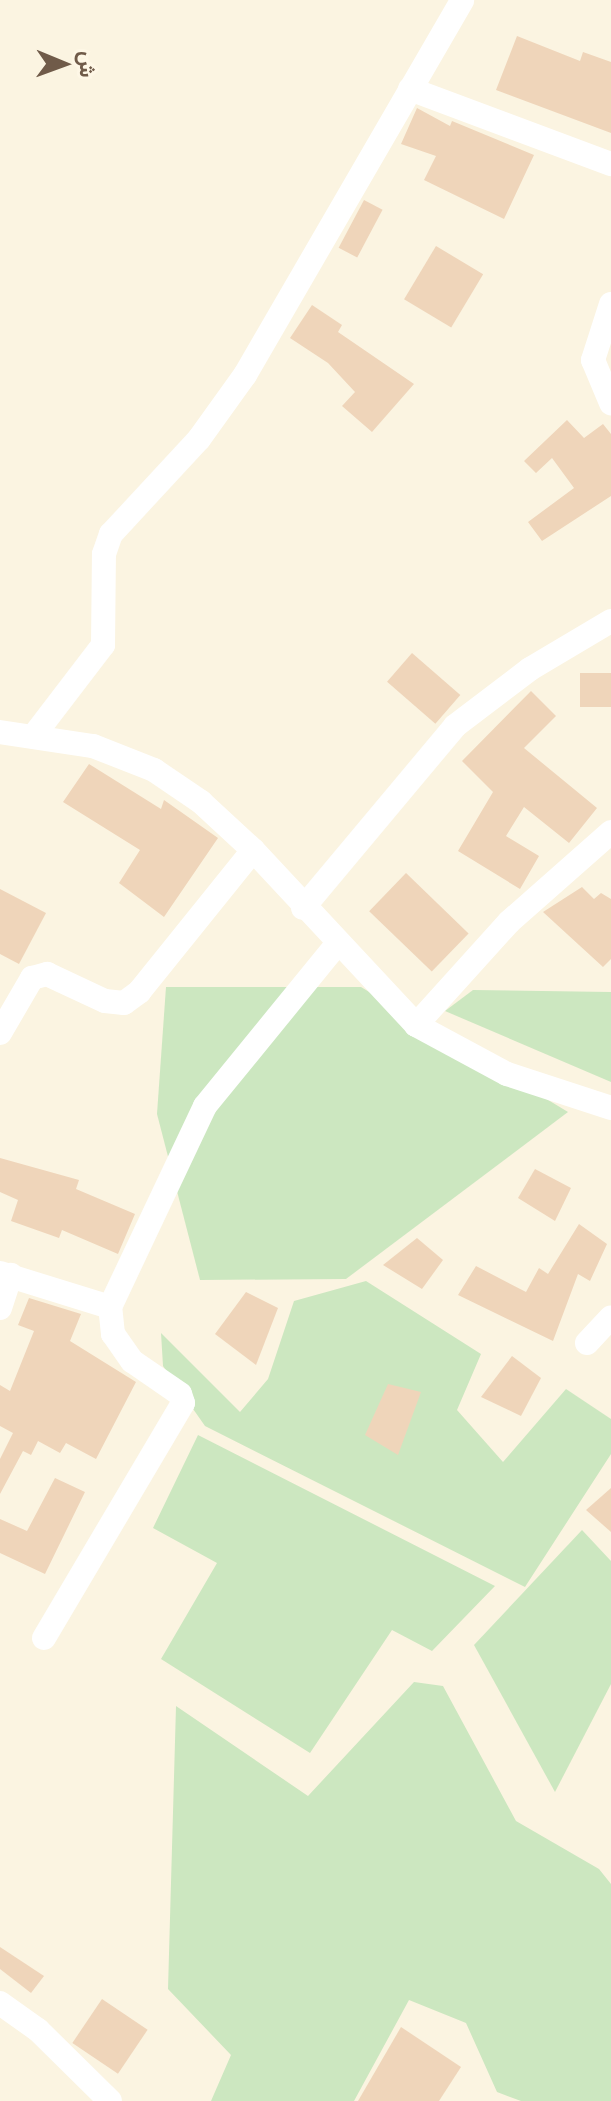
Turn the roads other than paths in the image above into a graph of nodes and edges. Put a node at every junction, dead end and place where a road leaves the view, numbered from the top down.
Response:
1 (462, 0) edge
2 (410, 89) junction
3 (611, 164) edge
4 (611, 304) edge
5 (611, 403) edge
6 (611, 621) edge
7 (0, 732) edge
8 (35, 734) junction
9 (611, 832) edge
10 (253, 850) junction
11 (303, 908) junction
12 (337, 944) junction
13 (416, 1025) junction
14 (0, 1033) edge
15 (611, 1108) edge
16 (6, 1274) edge
17 (110, 1307) junction
18 (0, 1308) edge
19 (611, 1317) edge
20 (587, 1343) dead end
21 (44, 1638) dead end
22 (0, 2003) edge
23 (110, 2101) edge

1 - 2 street
2 - 3 street
2 - 8 street
4 - 5 street
6 - 11 street
7 - 8 street
8 - 10 street
9 - 13 street
10 - 11 street
10 - 14 street
11 - 12 street
12 - 13 street
12 - 17 street
13 - 15 street
16 - 17 street
16 - 18 street
17 - 21 street
19 - 20 street
22 - 23 street

